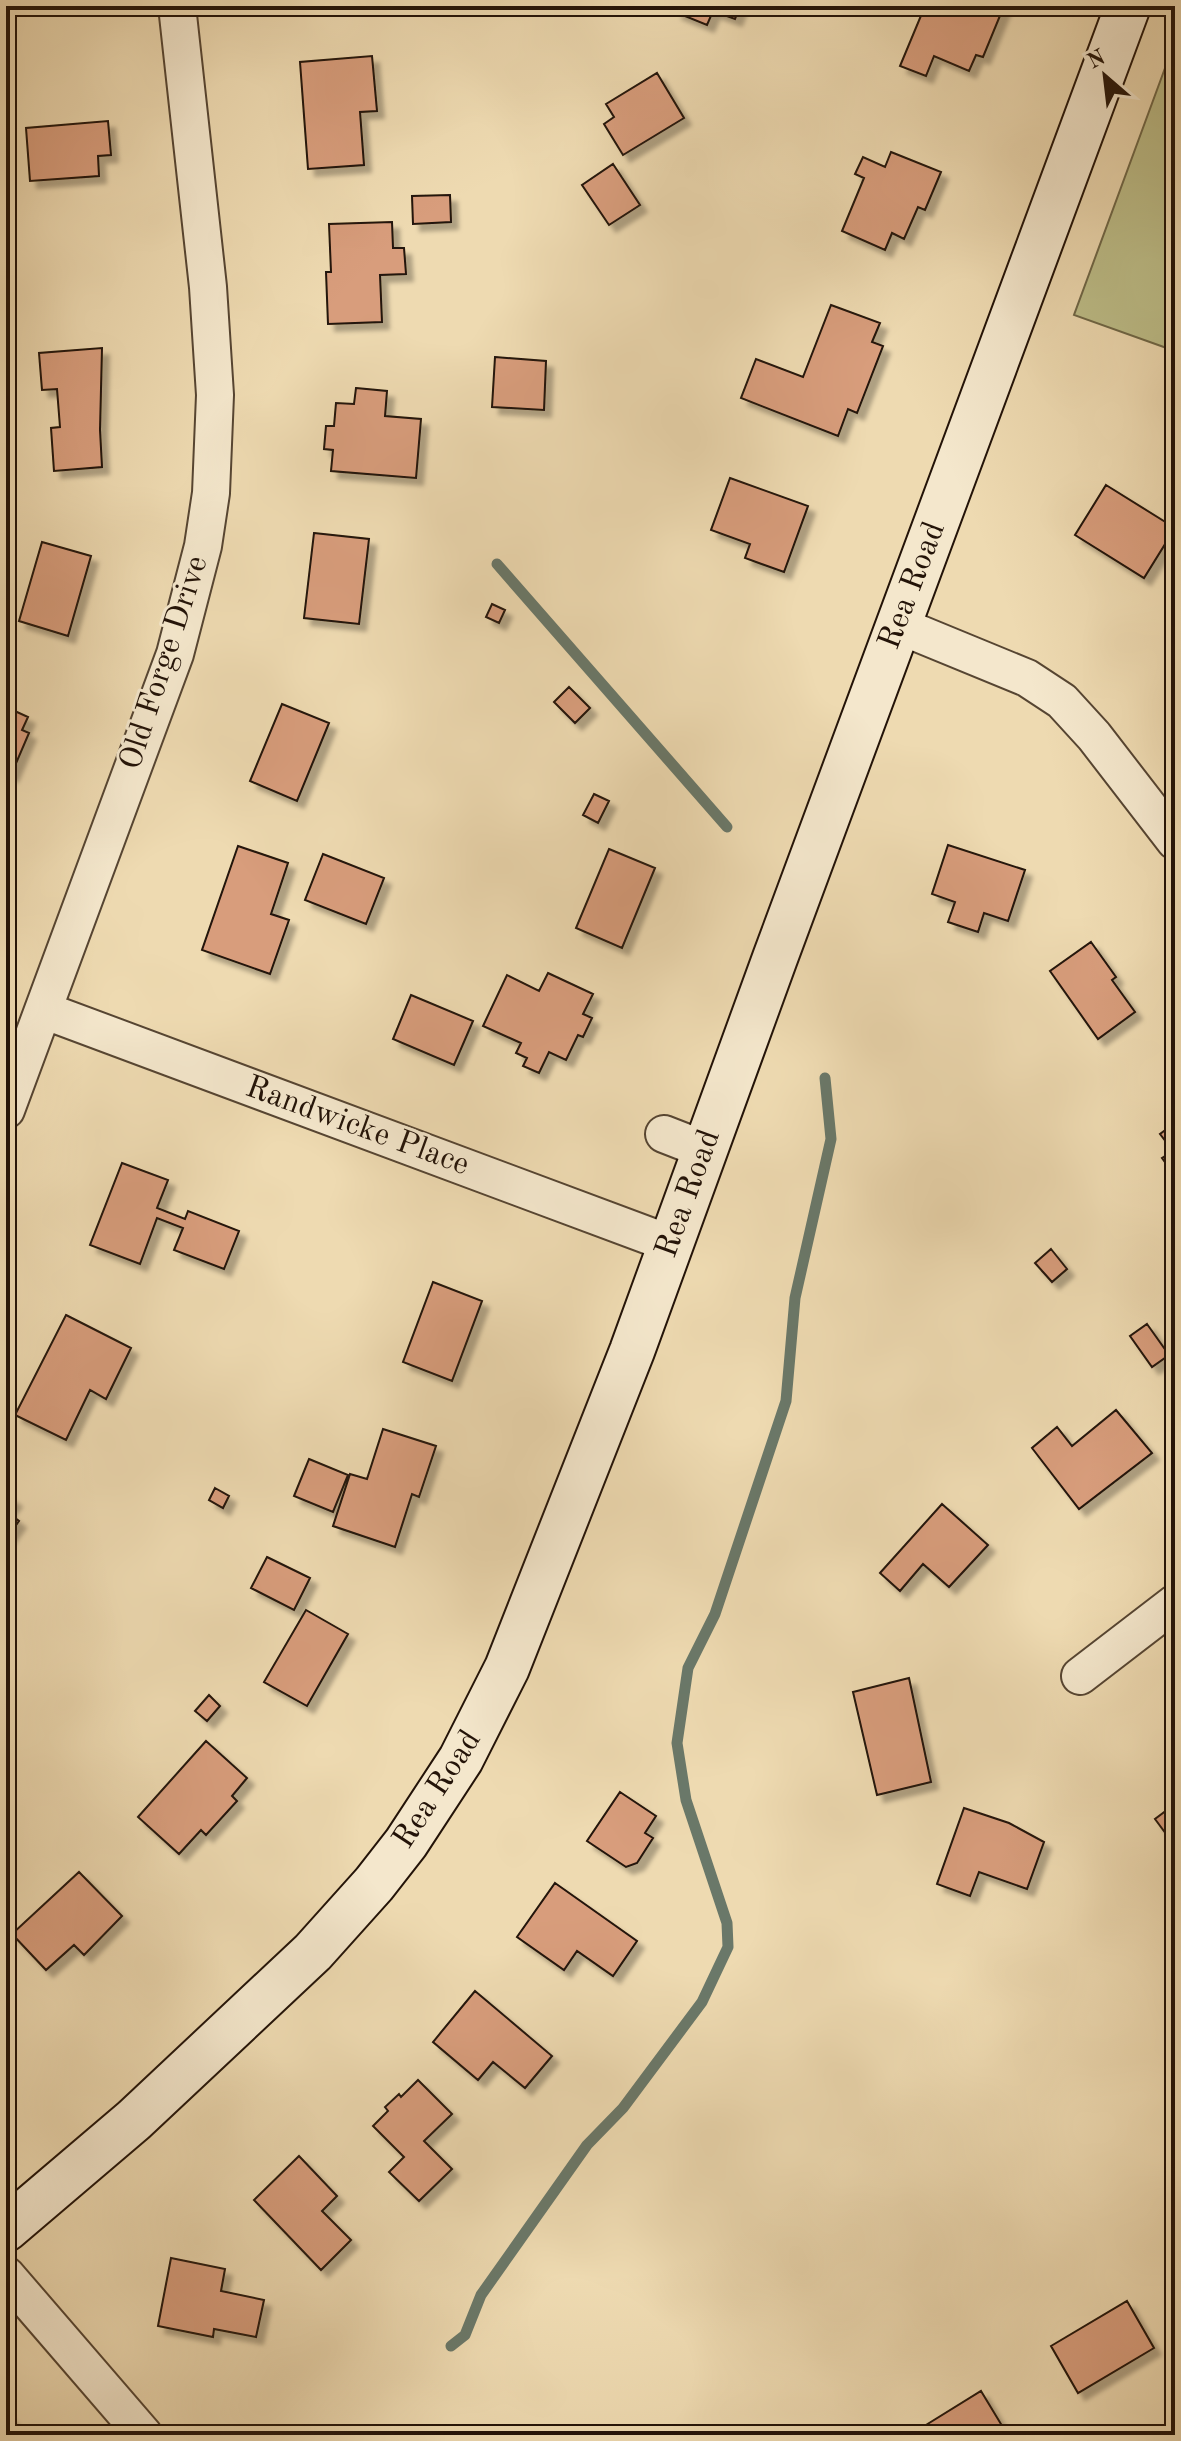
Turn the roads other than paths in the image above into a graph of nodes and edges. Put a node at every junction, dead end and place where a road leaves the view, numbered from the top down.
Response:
1 (177, 6) edge
2 (1128, 6) edge
3 (898, 625) junction
4 (1175, 841) edge
5 (43, 1010) junction
6 (6, 1110) edge
7 (664, 1134) dead end
8 (705, 1150) junction
9 (671, 1244) junction
10 (1175, 1603) edge
11 (1080, 1676) dead end
12 (6, 2229) edge
13 (6, 2275) edge
14 (144, 2435) edge

1 - 5 street, Old Forge Drive
2 - 3 main road, Rea Road
3 - 4 street
3 - 8 main road, Rea Road
5 - 6 street, Old Forge Drive
5 - 9 street, Randwicke Place
7 - 8 street
8 - 9 main road, Rea Road
9 - 12 main road, Rea Road
10 - 11 street
13 - 14 street

